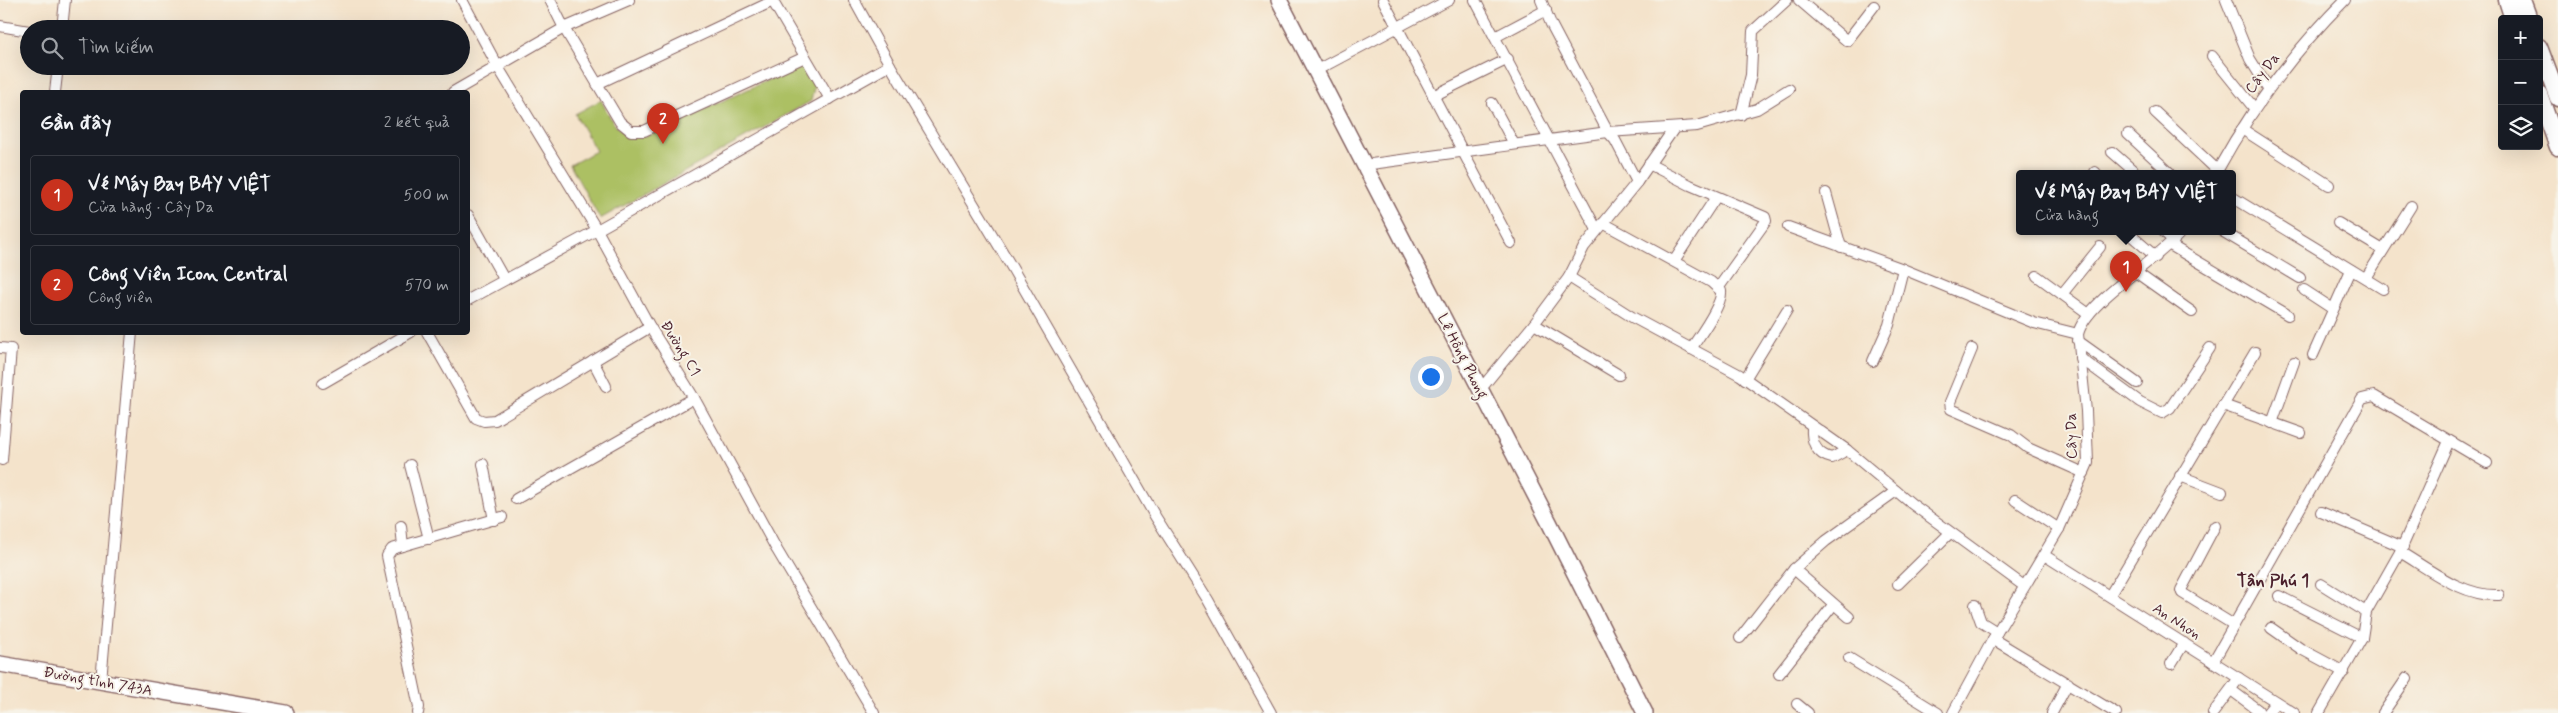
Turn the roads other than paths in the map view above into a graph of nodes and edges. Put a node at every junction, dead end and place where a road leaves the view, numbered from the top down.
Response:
1 (65, 0) edge
2 (462, 0) edge
3 (550, 0) edge
4 (629, 0) edge
5 (772, 0) edge
6 (854, 0) edge
7 (1279, 0) edge
8 (1383, 0) edge
9 (1449, 0) edge
10 (1475, 0) edge
11 (1541, 0) edge
12 (1787, 0) edge
13 (1799, 0) edge
14 (2226, 0) edge
15 (2345, 0) edge
16 (2506, 0) edge
17 (2522, 0) edge
18 (1874, 6) dead end
19 (1546, 10) junction
20 (2512, 15) edge
21 (2528, 15) edge
22 (63, 20) edge
23 (0, 26) edge
24 (1398, 27) junction
25 (564, 28) junction
26 (20, 29) edge
27 (1495, 37) junction
28 (2543, 54) edge
29 (2212, 56) dead end
30 (806, 57) junction
31 (1508, 59) junction
32 (890, 66) junction
33 (498, 67) junction
34 (1315, 70) junction
35 (2554, 73) edge
36 (57, 75) edge
37 (597, 84) junction
38 (2268, 88) junction
39 (1789, 89) dead end
40 (55, 90) edge
41 (457, 90) edge
42 (1433, 96) junction
43 (830, 98) junction
44 (2558, 98) edge
45 (1492, 103) dead end
46 (2543, 105) edge
47 (2254, 108) junction
48 (2154, 112) dead end
49 (1741, 116) junction
50 (2242, 129) junction
51 (1673, 130) junction
52 (1608, 132) junction
53 (2128, 134) dead end
54 (1551, 140) junction
55 (1514, 144) junction
56 (2558, 148) edge
57 (1462, 150) junction
58 (2112, 152) dead end
59 (1649, 164) junction
60 (1364, 165) junction
61 (2133, 170) edge
62 (2167, 170) edge
63 (2215, 170) edge
64 (2218, 170) edge
65 (1637, 182) junction
66 (2329, 185) dead end
67 (1826, 193) dead end
68 (1716, 197) junction
69 (2236, 200) edge
70 (2411, 206) dead end
71 (470, 218) edge
72 (2338, 222) dead end
73 (1600, 226) junction
74 (1788, 227) dead end
75 (597, 230) junction
76 (2131, 235) edge
77 (2165, 235) edge
78 (2179, 235) edge
79 (2229, 235) edge
80 (1511, 243) dead end
81 (2172, 243) junction
82 (1841, 247) junction
83 (2100, 247) dead end
84 (2384, 250) junction
85 (2156, 257) junction
86 (1674, 261) junction
87 (1903, 268) junction
88 (2351, 270) junction
89 (2137, 273) junction
90 (2037, 276) dead end
91 (1569, 277) junction
92 (2300, 278) dead end
93 (2366, 278) junction
94 (504, 279) junction
95 (1719, 288) junction
96 (2383, 289) dead end
97 (2304, 290) dead end
98 (2062, 294) junction
99 (470, 299) edge
100 (2334, 309) junction
101 (1787, 310) dead end
102 (2192, 312) dead end
103 (2089, 314) junction
104 (2288, 315) dead end
105 (1534, 324) junction
106 (650, 327) junction
107 (132, 335) edge
108 (406, 335) edge
109 (429, 335) edge
110 (2078, 338) junction
111 (0, 348) edge
112 (2210, 348) dead end
113 (1690, 349) junction
114 (1972, 349) dead end
115 (2255, 352) dead end
116 (2313, 355) dead end
117 (2080, 358) junction
118 (592, 361) junction
119 (1873, 361) dead end
120 (2294, 362) dead end
121 (1619, 376) dead end
122 (1745, 379) junction
123 (323, 383) dead end
124 (2137, 383) dead end
125 (606, 386) dead end
126 (1480, 390) junction
127 (694, 398) junction
128 (2223, 405) junction
129 (3, 406) edge
130 (2272, 423) junction
131 (1812, 427) junction
132 (2301, 433) dead end
133 (2449, 441) junction
134 (1847, 450) junction
135 (1, 460) edge
136 (2487, 463) dead end
137 (482, 464) dead end
138 (410, 465) dead end
139 (2084, 473) junction
140 (2180, 476) junction
141 (1896, 491) junction
142 (2222, 492) dead end
143 (516, 499) dead end
144 (2016, 500) dead end
145 (2321, 512) dead end
146 (401, 526) dead end
147 (2214, 526) dead end
148 (2059, 529) junction
149 (1950, 533) junction
150 (429, 539) junction
151 (403, 546) junction
152 (2401, 550) junction
153 (2044, 555) junction
154 (1794, 569) junction
155 (1898, 584) dead end
156 (2321, 584) dead end
157 (2024, 586) junction
158 (2110, 595) junction
159 (2499, 595) dead end
160 (2279, 596) dead end
161 (1833, 605) junction
162 (1975, 605) dead end
163 (2366, 612) junction
164 (1849, 617) dead end
165 (2234, 625) junction
166 (2271, 628) dead end
167 (1995, 636) junction
168 (1740, 638) dead end
169 (2362, 638) junction
170 (2184, 643) junction
171 (1849, 658) dead end
172 (2213, 662) junction
173 (0, 664) edge
174 (2171, 664) dead end
175 (2344, 672) junction
176 (1780, 674) dead end
177 (2239, 678) junction
178 (2408, 678) dead end
179 (102, 681) junction
180 (2068, 683) junction
181 (2231, 690) junction
182 (2276, 702) junction
183 (1797, 704) dead end
184 (286, 713) edge
185 (418, 713) edge
186 (874, 713) edge
187 (1271, 713) edge
188 (1645, 713) edge
189 (1808, 713) edge
190 (1938, 713) edge
191 (1953, 713) edge
192 (2052, 713) edge
193 (2116, 713) edge
194 (2213, 713) edge
195 (2257, 713) edge
196 (2267, 713) edge
197 (2294, 713) edge
198 (2319, 713) edge
199 (2383, 713) edge

1 - 22 street
2 - 33 street, Đường C1
3 - 25 street
4 - 25 street
5 - 30 street
5 - 37 street
6 - 32 street
7 - 34 main road, Lê Hồng Phong
8 - 24 street
9 - 24 street
10 - 27 street
11 - 19 street
12 - 49 street
13 - 18 street
14 - 38 street
15 - 38 street, Cây Da
16 - 20 main road
17 - 21 main road
19 - 27 street
19 - 52 street
23 - 26 street
24 - 34 street
24 - 42 street
25 - 33 street
25 - 37 street
27 - 31 street
28 - 35 main road
29 - 47 street
30 - 37 street
30 - 43 street
31 - 42 street
31 - 54 street
32 - 43 street
32 - 187 street
33 - 41 street
33 - 75 street, Đường C1
34 - 60 main road, Lê Hồng Phong
35 - 44 main road
36 - 40 street
38 - 47 street, Cây Da
39 - 49 street
42 - 57 street
43 - 75 street
45 - 55 street
46 - 56 main road
47 - 50 street, Cây Da
48 - 63 street
49 - 51 street
50 - 64 street, Cây Da
50 - 66 street
51 - 52 street
51 - 59 street
52 - 54 street
52 - 65 street
53 - 62 street
54 - 55 street
54 - 73 street
55 - 57 street
57 - 60 street
57 - 80 street
58 - 61 street
59 - 65 street
59 - 68 street
60 - 126 main road, Lê Hồng Phong
65 - 73 street
67 - 82 street
68 - 86 street
68 - 95 street
69 - 88 street
70 - 84 street
71 - 94 street
72 - 84 street
73 - 86 street
73 - 91 street
74 - 82 street
75 - 94 street
75 - 106 street, Đường C1
76 - 85 street
77 - 81 street
78 - 81 street
79 - 92 street
81 - 85 street
81 - 104 street
82 - 87 street
83 - 98 street
84 - 93 street
85 - 89 street
86 - 95 street
87 - 110 street
87 - 119 street
88 - 93 street
88 - 100 street
89 - 102 street
89 - 103 street
90 - 98 street
91 - 105 street
91 - 113 street
93 - 96 street
94 - 99 street
95 - 113 street
97 - 100 street
98 - 103 street
100 - 116 street
101 - 122 street
103 - 110 street
105 - 121 street
105 - 126 street
106 - 118 street
106 - 127 street, Đường C1
107 - 179 street
108 - 123 street
109 - 118 street
110 - 117 street, Cây Da
110 - 124 street
111 - 129 street
112 - 117 street
113 - 122 street
114 - 139 street
115 - 128 street
117 - 139 street, Cây Da
118 - 125 street
120 - 130 street
122 - 131 street
126 - 188 main road, Lê Hồng Phong
127 - 143 street
127 - 186 street, Đường C1
128 - 130 street
128 - 140 street
129 - 135 street
130 - 132 street
131 - 134 street
131 - 134 street
133 - 136 street
133 - 152 street
133 - 165 street
134 - 141 street
137 - 150 street
138 - 150 street
139 - 148 street, Cây Da
140 - 142 street
140 - 158 street
141 - 149 street
141 - 154 street
144 - 148 street
145 - 152 street
146 - 151 street
147 - 165 street
148 - 153 street, Cây Da
149 - 155 street
149 - 157 street
150 - 151 street
151 - 185 street
152 - 159 street
152 - 163 street
153 - 157 street, Cây Da
153 - 158 street, An Nhơn
154 - 161 street
154 - 168 street
156 - 163 street
157 - 167 street, Cây Da
158 - 170 street, An Nhơn
160 - 169 street
161 - 164 street
161 - 176 street
162 - 167 street
163 - 169 street
165 - 172 street
166 - 175 street
167 - 180 street
167 - 191 street, Cây Da
169 - 175 street
170 - 172 street, An Nhơn
170 - 174 street
171 - 190 street
172 - 177 street, An Nhơn
173 - 179 main road, Đường tỉnh 743A
175 - 198 street
177 - 181 street
177 - 182 street, An Nhơn
178 - 199 street
179 - 184 main road, Đường tỉnh 743A
180 - 192 street
180 - 193 street
181 - 194 street
181 - 195 street
182 - 196 street
182 - 197 street, An Nhơn
183 - 189 street

